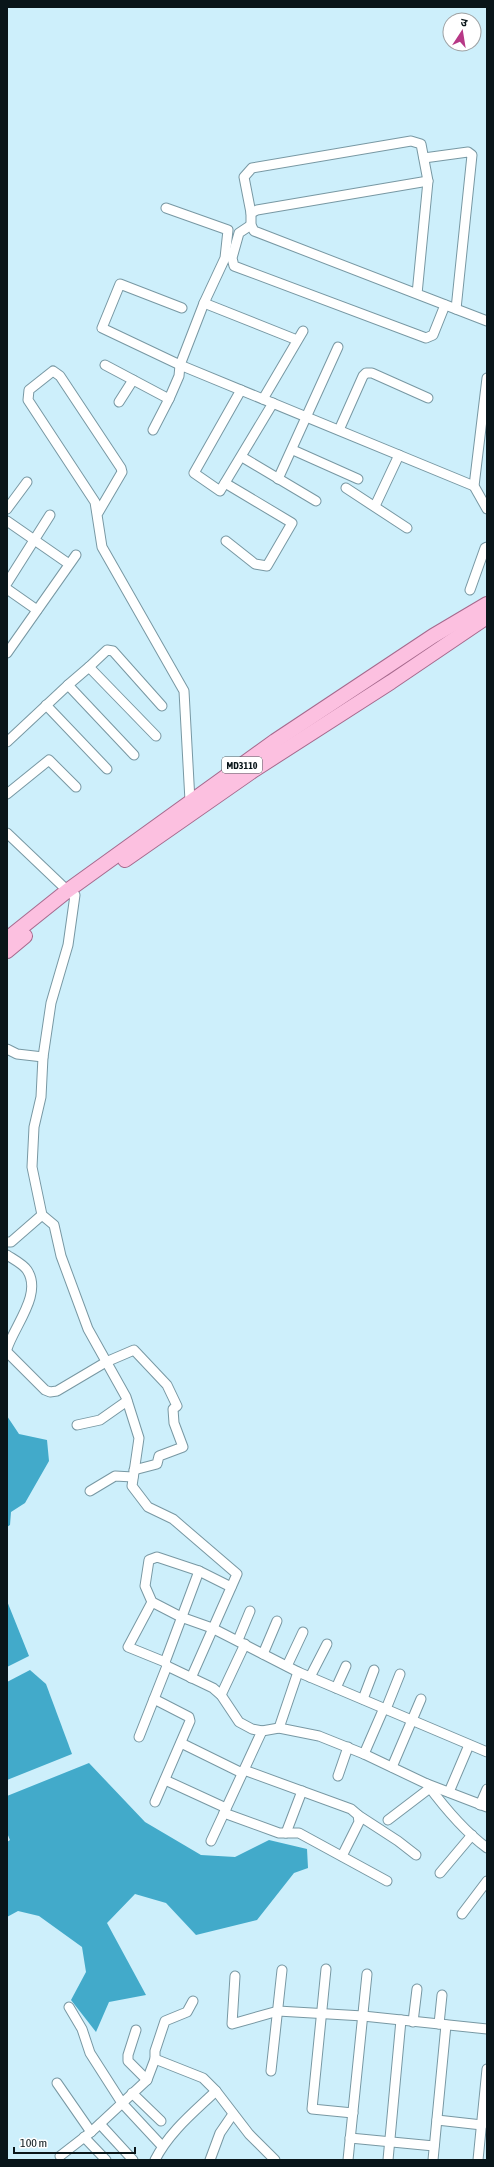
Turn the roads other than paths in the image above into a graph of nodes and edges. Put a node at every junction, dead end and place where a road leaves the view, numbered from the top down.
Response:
1 (424, 158) junction
2 (428, 181) junction
3 (166, 208) dead end
4 (251, 213) junction
5 (251, 225) junction
6 (417, 294) junction
7 (204, 303) junction
8 (445, 305) junction
9 (182, 308) dead end
10 (456, 309) junction
11 (487, 321) edge
12 (303, 331) dead end
13 (297, 340) junction
14 (338, 347) dead end
15 (105, 365) dead end
16 (180, 365) junction
17 (487, 378) edge
18 (133, 380) junction
19 (241, 390) junction
20 (428, 398) dead end
21 (169, 399) junction
22 (263, 399) junction
23 (119, 402) dead end
24 (273, 403) junction
25 (307, 417) junction
26 (153, 430) dead end
27 (339, 430) junction
28 (292, 450) junction
29 (399, 455) junction
30 (242, 458) junction
31 (278, 479) junction
32 (358, 479) dead end
33 (27, 482) dead end
34 (225, 483) junction
35 (474, 486) junction
36 (346, 488) dead end
37 (316, 501) dead end
38 (375, 506) junction
39 (7, 509) edge
40 (487, 509) edge
41 (98, 513) junction
42 (50, 515) dead end
43 (7, 521) edge
44 (407, 528) dead end
45 (33, 539) junction
46 (226, 542) dead end
47 (487, 547) edge
48 (76, 555) dead end
49 (68, 564) junction
50 (7, 583) edge
51 (7, 589) edge
52 (470, 590) dead end
53 (487, 604) edge
54 (37, 610) junction
55 (487, 617) edge
56 (7, 653) edge
57 (89, 668) junction
58 (68, 685) junction
59 (46, 705) junction
60 (162, 706) dead end
61 (156, 736) dead end
62 (7, 742) edge
63 (134, 755) dead end
64 (107, 769) dead end
65 (76, 787) dead end
66 (7, 794) edge
67 (190, 801) junction
68 (7, 833) edge
69 (72, 894) junction
70 (7, 939) edge
71 (7, 951) edge
72 (7, 1049) edge
73 (43, 1057) junction
74 (42, 1215) junction
75 (7, 1242) edge
76 (7, 1255) edge
77 (7, 1349) edge
78 (7, 1352) edge
79 (106, 1362) junction
80 (127, 1400) junction
81 (77, 1425) dead end
82 (134, 1473) junction
83 (90, 1491) dead end
84 (199, 1571) junction
85 (231, 1586) junction
86 (152, 1602) junction
87 (250, 1611) dead end
88 (182, 1617) junction
89 (277, 1620) dead end
90 (212, 1628) junction
91 (303, 1632) dead end
92 (241, 1642) junction
93 (327, 1644) dead end
94 (263, 1654) junction
95 (166, 1664) junction
96 (287, 1666) junction
97 (346, 1666) dead end
98 (374, 1670) dead end
99 (298, 1672) junction
100 (400, 1674) dead end
101 (310, 1677) junction
102 (191, 1678) junction
103 (336, 1688) junction
104 (221, 1695) junction
105 (154, 1699) junction
106 (421, 1699) dead end
107 (363, 1700) junction
108 (385, 1709) junction
109 (412, 1720) junction
110 (279, 1728) junction
111 (262, 1731) junction
112 (139, 1737) dead end
113 (181, 1743) junction
114 (469, 1744) junction
115 (348, 1747) junction
116 (487, 1752) edge
117 (364, 1754) junction
118 (392, 1767) junction
119 (243, 1771) junction
120 (338, 1776) dead end
121 (165, 1780) junction
122 (428, 1786) junction
123 (487, 1789) edge
124 (302, 1791) junction
125 (449, 1792) junction
126 (156, 1802) dead end
127 (484, 1806) edge
128 (225, 1811) junction
129 (358, 1815) junction
130 (388, 1820) dead end
131 (286, 1833) junction
132 (472, 1835) junction
133 (211, 1841) dead end
134 (487, 1848) edge
135 (416, 1855) dead end
136 (342, 1856) junction
137 (440, 1873) dead end
138 (387, 1881) dead end
139 (487, 1881) edge
140 (462, 1914) dead end
141 (326, 1969) dead end
142 (282, 1970) dead end
143 (367, 1974) dead end
144 (235, 1976) dead end
145 (417, 1989) dead end
146 (442, 1994) dead end
147 (193, 2002) dead end
148 (69, 2007) dead end
149 (278, 2010) junction
150 (321, 2014) junction
151 (363, 2016) junction
152 (401, 2020) junction
153 (413, 2022) junction
154 (442, 2025) junction
155 (487, 2028) edge
156 (136, 2030) dead end
157 (155, 2059) junction
158 (487, 2069) edge
159 (271, 2071) dead end
160 (147, 2080) junction
161 (57, 2083) dead end
162 (216, 2091) junction
163 (132, 2093) junction
164 (122, 2103) junction
165 (353, 2113) junction
166 (233, 2114) junction
167 (437, 2120) junction
168 (161, 2121) dead end
169 (100, 2124) junction
170 (482, 2125) junction
171 (91, 2132) junction
172 (84, 2138) junction
173 (350, 2138) junction
174 (390, 2142) junction
175 (162, 2146) junction
176 (434, 2146) junction
177 (483, 2150) edge
178 (60, 2156) dead end
179 (106, 2160) edge
180 (133, 2160) edge
181 (155, 2160) edge
182 (210, 2160) edge
183 (275, 2160) edge
184 (348, 2160) edge
185 (388, 2160) edge
186 (433, 2160) edge
187 (478, 2160) edge

1 - 2 street
1 - 4 street
1 - 10 street
2 - 4 street
2 - 6 street
3 - 7 street
4 - 5 street
5 - 6 street
5 - 8 street
6 - 8 street
7 - 13 street
7 - 16 street
8 - 10 street
9 - 16 street
10 - 11 street
12 - 13 street
13 - 22 street
14 - 25 street
15 - 18 street
16 - 19 street
16 - 21 street
17 - 35 street
18 - 21 street
18 - 23 street
19 - 22 street
19 - 34 street
20 - 27 street
21 - 26 street
22 - 24 street
24 - 25 street
24 - 30 street
25 - 27 street
25 - 28 street
27 - 29 street
28 - 31 street
28 - 32 street
29 - 35 street
29 - 38 street
30 - 31 street
30 - 34 street
31 - 37 street
33 - 39 street
34 - 46 street
35 - 40 street
36 - 38 street
38 - 44 street
41 - 41 street
41 - 67 street
42 - 45 street
43 - 45 street
45 - 49 street
45 - 50 street
47 - 52 street
48 - 49 street
49 - 54 street
51 - 54 street
53 - 67 main road, MD3110
54 - 56 street
55 - 69 main road, MD3110
57 - 58 street
57 - 60 street
57 - 61 street
58 - 59 street
58 - 63 street
59 - 62 street
59 - 64 street
65 - 66 street
67 - 69 main road, MD3110
68 - 69 street
69 - 70 main road, MD3110
69 - 71 main road, MD3110
69 - 73 street
72 - 73 street
73 - 74 street
74 - 75 street
74 - 79 street
76 - 77 street
78 - 79 street
79 - 80 street
79 - 82 street
80 - 81 street
80 - 82 street
82 - 83 street
82 - 85 street
84 - 85 street
84 - 86 street
84 - 88 street
85 - 90 street
86 - 88 street
86 - 95 street
87 - 92 street
88 - 90 street
88 - 95 street
89 - 94 street
90 - 92 street
90 - 102 street
91 - 96 street
92 - 94 street
92 - 104 street
93 - 101 street
94 - 96 street
95 - 102 street
95 - 105 street
96 - 99 street
97 - 103 street
98 - 107 street
99 - 101 street
99 - 110 street
100 - 108 street
101 - 103 street
102 - 104 street
103 - 107 street
104 - 111 street
105 - 112 street
105 - 113 street
106 - 109 street
107 - 108 street
108 - 109 street
108 - 117 street
109 - 114 street
109 - 118 street
110 - 111 street
110 - 115 street
111 - 119 street
113 - 119 street
113 - 121 street
114 - 116 street
114 - 125 street
115 - 117 street
115 - 120 street
117 - 118 street
118 - 122 street
119 - 124 street
119 - 128 street
121 - 126 street
121 - 128 street
122 - 125 street
122 - 130 street
122 - 132 street
123 - 127 street
124 - 129 street
124 - 131 street
125 - 127 street
128 - 131 street
128 - 133 street
129 - 135 street
129 - 136 street
131 - 136 street
132 - 134 street
132 - 137 street
136 - 138 street
139 - 140 street
141 - 150 street
142 - 149 street
143 - 151 street
144 - 149 street
145 - 153 street
146 - 154 street
147 - 157 street
148 - 164 street
149 - 150 street
149 - 159 street
150 - 151 street
150 - 165 street
151 - 152 street
151 - 165 street
152 - 153 street
152 - 174 street
153 - 154 street
154 - 155 street
154 - 167 street
156 - 160 street
157 - 160 street
157 - 162 street
158 - 170 street
160 - 163 street
161 - 171 street
162 - 166 street
162 - 175 street
163 - 164 street
163 - 168 street
164 - 169 street
164 - 175 street
165 - 173 street
166 - 182 street
166 - 183 street
167 - 170 street
167 - 176 street
169 - 171 street
169 - 180 street
170 - 177 street
171 - 172 street
172 - 178 street
172 - 179 street
173 - 174 street
173 - 184 street
174 - 176 street
174 - 185 street
175 - 181 street
176 - 186 street
177 - 187 street

